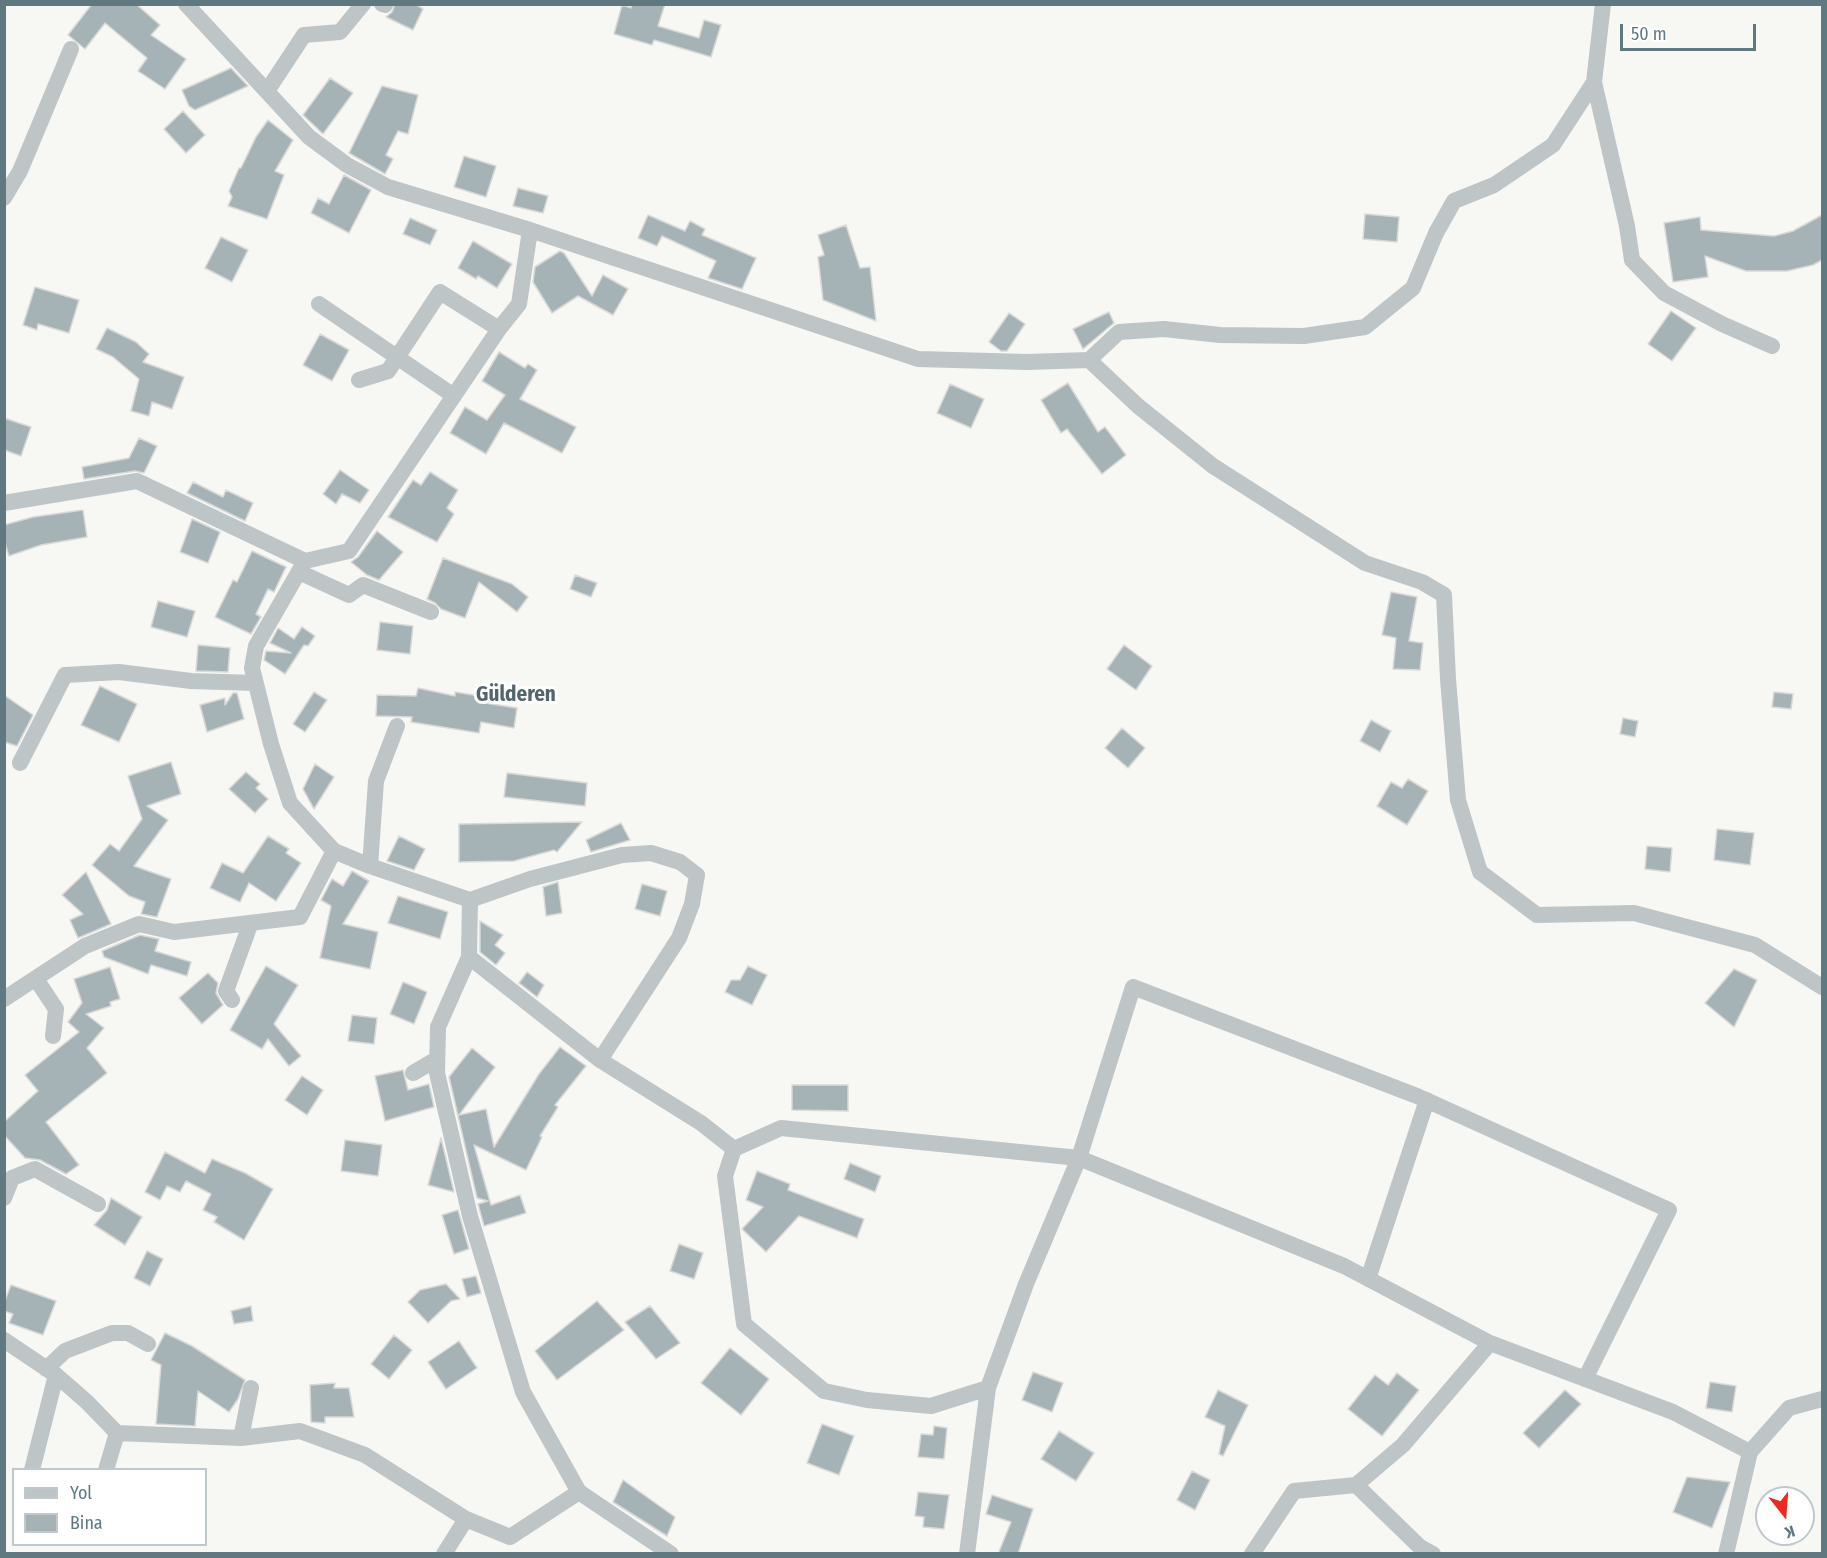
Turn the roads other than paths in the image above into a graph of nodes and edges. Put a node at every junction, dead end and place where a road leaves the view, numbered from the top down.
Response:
1 (186, 4) edge
2 (363, 4) edge
3 (1602, 4) edge
4 (71, 50) dead end
5 (1594, 82) junction
6 (267, 91) junction
7 (4, 198) edge
8 (530, 230) junction
9 (319, 304) dead end
10 (499, 329) junction
11 (1772, 346) dead end
12 (397, 357) junction
13 (1089, 360) junction
14 (359, 380) dead end
15 (454, 396) junction
16 (4, 504) edge
17 (302, 566) junction
18 (431, 612) dead end
19 (255, 683) junction
20 (397, 726) dead end
21 (20, 763) dead end
22 (334, 851) junction
23 (370, 866) junction
24 (470, 900) junction
25 (250, 925) junction
26 (469, 957) junction
27 (36, 979) junction
28 (1822, 987) edge
29 (4, 999) edge
30 (232, 1000) dead end
31 (53, 1036) dead end
32 (437, 1059) junction
33 (600, 1060) junction
34 (413, 1072) dead end
35 (1426, 1100) junction
36 (734, 1149) junction
37 (1079, 1158) junction
38 (4, 1198) edge
39 (98, 1204) dead end
40 (1368, 1279) junction
41 (4, 1340) edge
42 (1490, 1342) junction
43 (148, 1344) dead end
44 (51, 1372) junction
45 (1585, 1379) junction
46 (251, 1388) dead end
47 (988, 1388) junction
48 (1822, 1399) edge
49 (117, 1433) junction
50 (242, 1438) junction
51 (1750, 1452) junction
52 (32, 1468) edge
53 (106, 1468) edge
54 (1356, 1485) junction
55 (579, 1492) junction
56 (466, 1519) junction
57 (444, 1554) edge
58 (671, 1554) edge
59 (967, 1554) edge
60 (1252, 1554) edge
61 (1433, 1554) edge
62 (1726, 1554) edge

1 - 6 street
2 - 6 street
3 - 5 street
4 - 7 street
5 - 11 street
5 - 13 street
6 - 8 street
8 - 10 street
8 - 13 street
9 - 12 street
10 - 12 street
10 - 15 street
12 - 14 street
12 - 15 street
13 - 28 street
15 - 17 street
16 - 17 street
17 - 18 street
17 - 19 street
19 - 21 street
19 - 22 street
20 - 23 street
22 - 23 street
22 - 25 street
23 - 24 street
24 - 26 street
24 - 33 street
25 - 27 street
25 - 30 street
26 - 32 street
26 - 33 street
27 - 29 street
27 - 31 street
32 - 34 street
32 - 55 street
33 - 36 street
35 - 37 street
35 - 40 street
35 - 45 street
36 - 37 street
36 - 47 street
37 - 40 street
37 - 47 street
38 - 39 street
40 - 42 street
41 - 44 street
42 - 45 street
42 - 54 street
43 - 44 street
44 - 49 street
44 - 52 street
45 - 51 street
46 - 50 street
47 - 59 street
48 - 51 street
49 - 50 street
49 - 53 street
50 - 56 street
51 - 62 street
54 - 60 street
54 - 61 street
55 - 56 street
55 - 58 street
56 - 57 street

